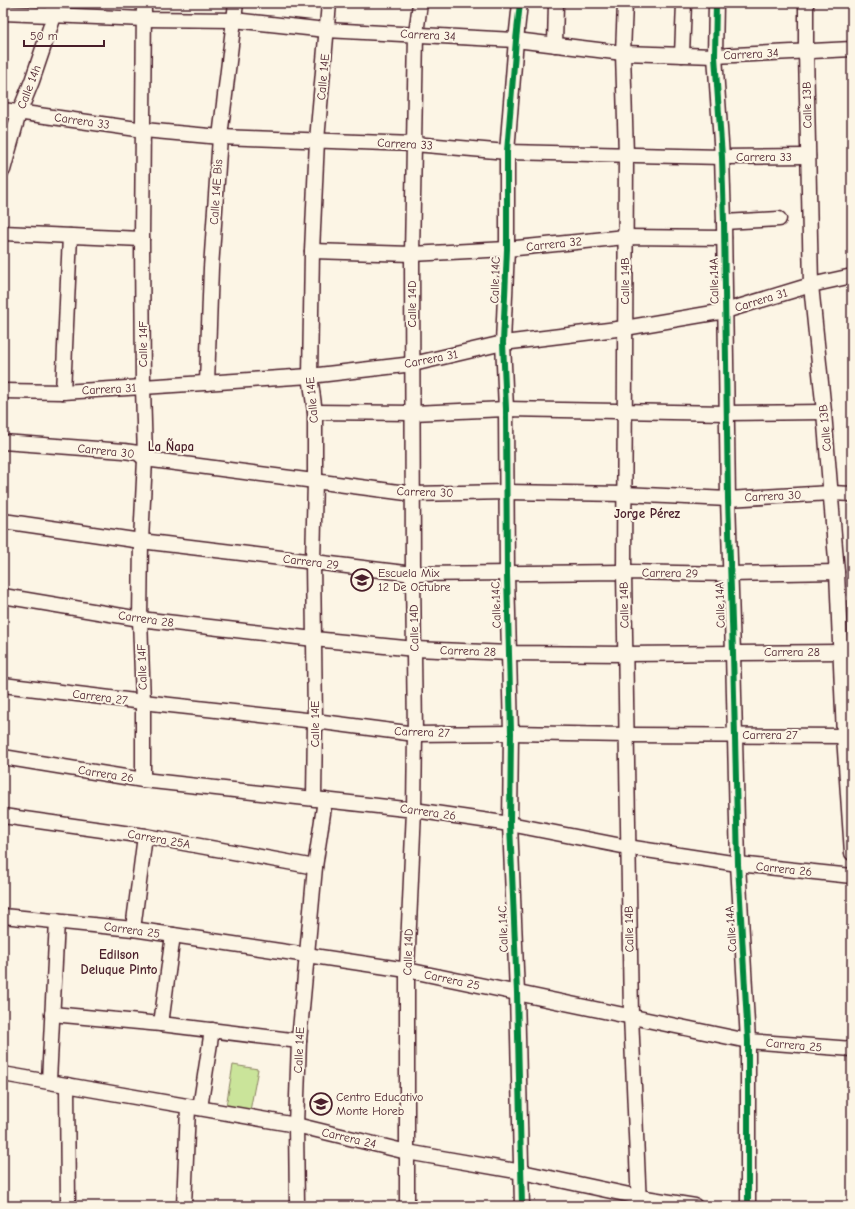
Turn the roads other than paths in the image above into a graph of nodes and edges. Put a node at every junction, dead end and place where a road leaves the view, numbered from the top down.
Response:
1 (144, 3) edge
2 (236, 3) edge
3 (329, 3) edge
4 (420, 3) edge
5 (520, 3) edge
6 (556, 3) edge
7 (625, 3) edge
8 (684, 3) edge
9 (716, 3) edge
10 (806, 3) edge
11 (54, 9) edge
12 (3, 13) edge
13 (144, 19) junction
14 (234, 20) junction
15 (326, 30) junction
16 (416, 34) junction
17 (516, 40) junction
18 (555, 44) junction
19 (852, 49) edge
20 (806, 51) junction
21 (623, 53) junction
22 (682, 55) junction
23 (715, 56) junction
24 (3, 110) edge
25 (19, 113) junction
26 (144, 130) junction
27 (220, 137) junction
28 (317, 140) junction
29 (414, 144) junction
30 (507, 152) junction
31 (626, 155) junction
32 (808, 156) junction
33 (722, 157) junction
34 (3, 170) edge
35 (780, 219) dead end
36 (724, 222) junction
37 (3, 233) edge
38 (70, 236) junction
39 (624, 237) junction
40 (724, 238) junction
41 (142, 240) junction
42 (507, 249) junction
43 (312, 251) junction
44 (412, 254) junction
45 (852, 276) edge
46 (811, 285) junction
47 (725, 311) junction
48 (624, 328) junction
49 (503, 343) junction
50 (413, 364) junction
51 (310, 376) junction
52 (207, 383) junction
53 (143, 387) junction
54 (3, 391) edge
55 (63, 392) junction
56 (506, 410) junction
57 (315, 412) junction
58 (413, 412) junction
59 (624, 412) junction
60 (824, 412) junction
61 (726, 413) junction
62 (3, 442) edge
63 (145, 460) junction
64 (316, 481) junction
65 (506, 492) junction
66 (831, 493) junction
67 (414, 494) junction
68 (624, 494) junction
69 (852, 494) edge
70 (728, 499) junction
71 (3, 521) edge
72 (141, 541) junction
73 (312, 562) junction
74 (624, 572) junction
75 (837, 572) junction
76 (413, 574) junction
77 (507, 574) junction
78 (730, 574) junction
79 (3, 596) edge
80 (140, 619) junction
81 (314, 639) junction
82 (415, 649) junction
83 (841, 652) junction
84 (509, 653) junction
85 (733, 653) junction
86 (625, 654) junction
87 (3, 685) edge
88 (143, 702) junction
89 (848, 703) edge
90 (316, 721) junction
91 (511, 733) junction
92 (415, 734) junction
93 (626, 735) junction
94 (734, 735) junction
95 (844, 736) junction
96 (3, 757) edge
97 (143, 780) junction
98 (319, 799) junction
99 (414, 810) junction
100 (3, 816) edge
101 (510, 824) junction
102 (145, 836) junction
103 (627, 847) junction
104 (852, 853) edge
105 (738, 864) junction
106 (315, 867) junction
107 (852, 876) edge
108 (3, 916) edge
109 (57, 921) junction
110 (133, 929) junction
111 (173, 935) junction
112 (307, 954) junction
113 (407, 970) junction
114 (517, 994) junction
115 (52, 1014) junction
116 (631, 1015) junction
117 (161, 1024) junction
118 (212, 1030) junction
119 (298, 1041) junction
120 (748, 1041) junction
121 (852, 1049) edge
122 (3, 1074) edge
123 (49, 1081) junction
124 (67, 1085) junction
125 (194, 1107) junction
126 (296, 1126) junction
127 (407, 1152) junction
128 (522, 1172) junction
129 (639, 1201) edge
130 (68, 1206) edge
131 (184, 1206) edge
132 (297, 1206) edge
133 (407, 1206) edge
134 (522, 1206) edge
135 (695, 1206) edge
136 (748, 1206) edge

1 - 13 street, Calle 14F
2 - 14 street, Calle 14E Bis
3 - 15 street, Calle 14E
4 - 16 street, Calle 14D
5 - 17 street, Calle 14C
6 - 18 street
7 - 21 street, Calle 14B
8 - 22 street
9 - 23 street, Calle 14A
10 - 20 street, Calle 13B
11 - 12 street, Carrera 34
11 - 13 street, Carrera 34
11 - 25 street, Calle 14h
13 - 14 street, Carrera 34
13 - 26 street, Calle 14F
14 - 15 street, Carrera 34
14 - 27 street, Calle 14E Bis
15 - 16 street, Carrera 34
15 - 28 street, Calle 14E
16 - 17 street, Carrera 34
16 - 29 street, Calle 14D
17 - 18 street, Carrera 34
17 - 30 street, Calle 14C
18 - 21 street, Carrera 34
19 - 20 street, Carrera 34
20 - 23 street, Carrera 34
20 - 32 street, Calle 13B
21 - 22 street, Carrera 34
21 - 31 street, Calle 14B
22 - 23 street, Carrera 34
23 - 33 street, Calle 14A
24 - 25 street, Carrera 33
25 - 26 street, Carrera 33
25 - 34 street, Calle 14h
26 - 27 street, Carrera 33
26 - 41 street, Calle 14F
27 - 28 street, Carrera 33
27 - 52 street, Calle 14E Bis
28 - 29 street, Carrera 33
28 - 43 street, Calle 14E
29 - 30 street, Carrera 33
29 - 44 street, Calle 14D
30 - 31 street, Carrera 33
30 - 42 street, Calle 14C
31 - 33 street, Carrera 33
31 - 39 street, Calle 14B
32 - 33 street, Carrera 33
32 - 46 street, Calle 13B
33 - 36 street, Calle 14A
35 - 36 street
36 - 40 street, Calle 14A
37 - 38 street
38 - 41 street
38 - 55 street
39 - 40 street, Carrera 32
39 - 42 street, Carrera 32
39 - 48 street, Calle 14B
40 - 47 street, Calle 14A
41 - 53 street, Calle 14F
42 - 44 street, Carrera 32
42 - 49 street, Calle 14C
43 - 44 street, Carrera 32
43 - 51 street, Calle 14E
44 - 50 street, Calle 14D
45 - 46 street, Carrera 31
46 - 47 street, Carrera 31
46 - 60 street, Calle 13B
47 - 48 street, Carrera 31
47 - 61 street, Calle 14A
48 - 49 street, Carrera 31
48 - 59 street, Calle 14B
49 - 50 street, Carrera 31
49 - 56 street, Calle 14C
50 - 51 street, Carrera 31
50 - 58 street, Calle 14D
51 - 52 street, Carrera 31
51 - 57 street, Calle 14E
52 - 53 street, Carrera 31
53 - 55 street, Carrera 31
53 - 63 street, Calle 14F
54 - 55 street, Carrera 31
56 - 58 street
56 - 59 street
56 - 65 street, Calle 14C
57 - 58 street
57 - 64 street, Calle 14E
58 - 67 street, Calle 14D
59 - 61 street
59 - 68 street, Calle 14B
60 - 61 street
60 - 66 street, Calle 13B
61 - 70 street, Calle 14A
62 - 63 street, Carrera 30
63 - 64 street, Carrera 30
63 - 72 street, Calle 14F
64 - 67 street, Carrera 30
64 - 73 street, Calle 14E
65 - 67 street, Carrera 30
65 - 68 street, Carrera 30
65 - 77 street, Calle 14C
66 - 69 street, Carrera 30
66 - 70 street, Carrera 30
66 - 75 street, Calle 13B
67 - 76 street, Calle 14D
68 - 70 street, Carrera 30
68 - 74 street, Calle 14B
70 - 78 street, Calle 14A
71 - 72 street, Carrera 29
72 - 73 street, Carrera 29
72 - 80 street, Calle 14F
73 - 76 street, Carrera 29
73 - 81 street, Calle 14E
74 - 77 street, Carrera 29
74 - 78 street, Carrera 29
74 - 86 street, Calle 14B
75 - 78 street, Carrera 29
75 - 83 street, Calle 13B
76 - 77 street, Carrera 29
76 - 82 street, Calle 14D
77 - 84 street, Calle 14C
78 - 85 street, Calle 14A
79 - 80 street, Carrera 28
80 - 81 street, Carrera 28
80 - 88 street, Calle 14F
81 - 82 street, Carrera 28
81 - 90 street, Calle 14E
82 - 84 street, Carrera 28
82 - 92 street, Calle 14D
83 - 85 street, Carrera 28
83 - 89 street, Calle 13B
84 - 86 street, Carrera 28
84 - 91 street, Calle 14C
85 - 86 street, Carrera 28
85 - 94 street, Calle 14A
86 - 93 street, Calle 14B
87 - 88 street, Carrera 27
88 - 90 street, Carrera 27
88 - 97 street, Calle 14F
89 - 95 street, Calle 13B
90 - 92 street, Carrera 27
90 - 98 street, Calle 14E
91 - 92 street, Carrera 27
91 - 93 street, Carrera 27
91 - 101 street, Calle 14C
92 - 99 street, Calle 14D
93 - 94 street, Carrera 27
93 - 103 street, Calle 14B
94 - 95 street, Carrera 27
94 - 105 street, Calle 14A
95 - 104 street, Calle 13B
96 - 97 street, Carrera 26
97 - 98 street, Carrera 26
98 - 99 street, Carrera 26
98 - 106 street, Calle 14E
99 - 101 street, Carrera 26
99 - 113 street, Calle 14D
100 - 102 street, Carrera 25A
101 - 103 street, Carrera 26
101 - 114 street, Calle 14C
102 - 106 street, Carrera 25A
102 - 110 street
103 - 105 street, Carrera 26
103 - 116 street, Calle 14B
105 - 107 street, Carrera 26
105 - 120 street, Calle 14A
106 - 112 street, Calle 14E
108 - 109 street, Carrera 25
109 - 110 street, Carrera 25
109 - 115 street
110 - 111 street, Carrera 25
111 - 112 street, Carrera 25
111 - 117 street
112 - 113 street, Carrera 25
112 - 119 street, Calle 14E
113 - 114 street, Carrera 25
113 - 127 street, Calle 14D
114 - 116 street, Carrera 25
114 - 128 street, Calle 14C
115 - 117 street
115 - 123 street
116 - 120 street, Carrera 25
116 - 129 street, Calle 14B
117 - 118 street
118 - 119 street
118 - 125 street
119 - 126 street, Calle 14E
120 - 121 street, Carrera 25
120 - 136 street, Calle 14A
122 - 123 street, Carrera 24
123 - 124 street, Carrera 24
124 - 125 street, Carrera 24
124 - 130 street
125 - 126 street, Carrera 24
125 - 131 street
126 - 127 street, Carrera 24
126 - 132 street, Calle 14E
127 - 128 street, Carrera 24
127 - 133 street, Calle 14D
128 - 129 street, Carrera 24
128 - 134 street, Calle 14C
129 - 135 street, Carrera 24

